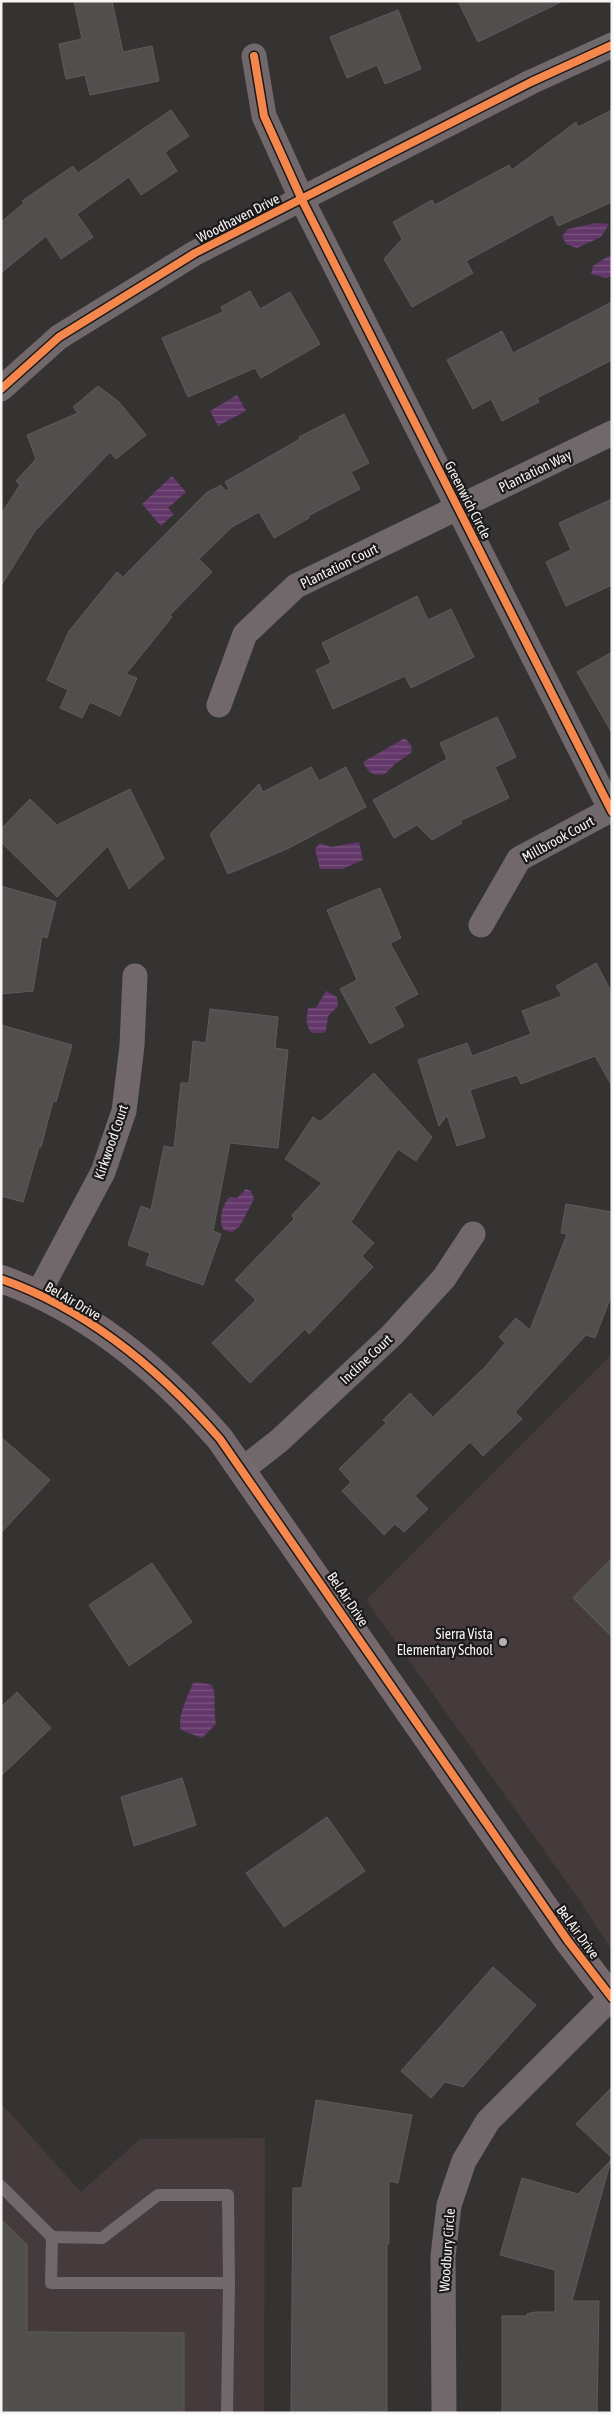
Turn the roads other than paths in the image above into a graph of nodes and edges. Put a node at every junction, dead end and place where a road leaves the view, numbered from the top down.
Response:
1 (612, 44) edge
2 (254, 56) dead end
3 (302, 200) junction
4 (1, 389) edge
5 (612, 433) edge
6 (459, 509) junction
7 (219, 705) dead end
8 (611, 810) edge
9 (481, 925) dead end
10 (135, 976) dead end
11 (473, 1234) dead end
12 (1, 1279) edge
13 (38, 1294) junction
14 (243, 1469) junction
15 (612, 1998) edge
16 (1, 2186) edge
17 (52, 2237) junction
18 (229, 2283) junction
19 (228, 2413) edge
20 (444, 2413) edge

1 - 3 street, Woodhaven Drive
2 - 3 street, Greenwich Circle
3 - 4 street, Woodhaven Drive
3 - 6 street, Greenwich Circle
5 - 6 street, Plantation Way
6 - 7 street, Plantation Court
6 - 8 street, Greenwich Circle
8 - 9 street, Millbrook Court
10 - 13 street, Kirkwood Court
11 - 14 street, Incline Court
12 - 13 street, Bel Air Drive
13 - 14 street, Bel Air Drive
14 - 15 street, Bel Air Drive
15 - 20 street, Woodbury Circle
16 - 17 lane
17 - 18 lane
17 - 18 lane
18 - 19 lane

